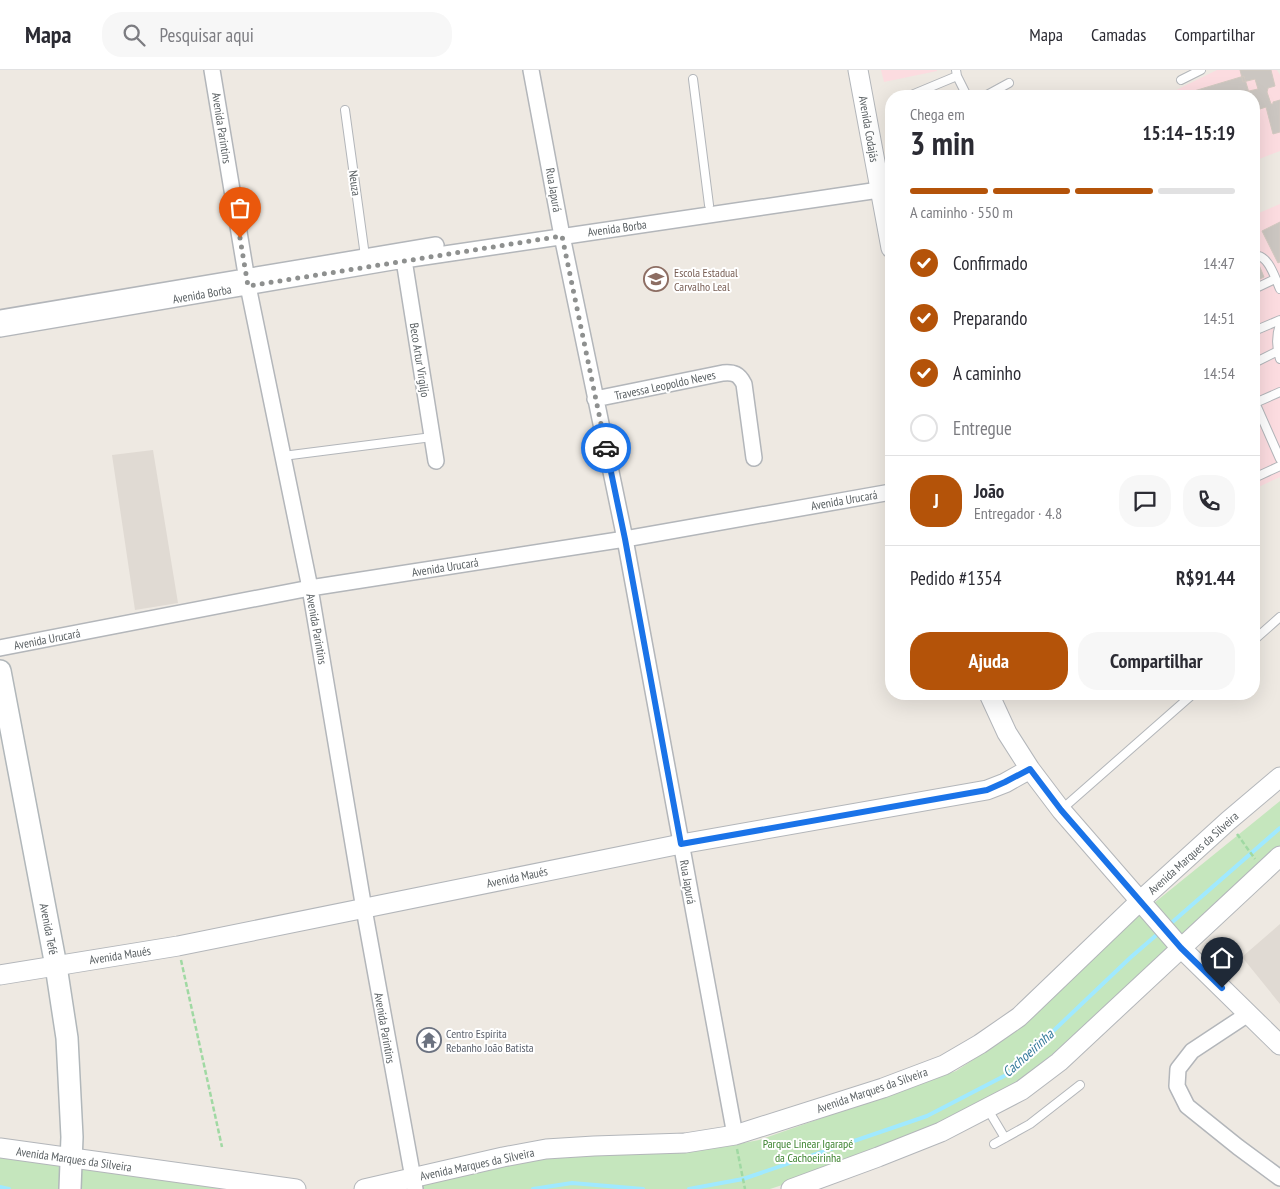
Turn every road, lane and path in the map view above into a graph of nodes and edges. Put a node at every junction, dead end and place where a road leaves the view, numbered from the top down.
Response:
1 (212, 70) edge
2 (531, 70) edge
3 (858, 70) edge
4 (1201, 70) edge
5 (956, 73) edge
6 (693, 79) dead end
7 (1181, 80) dead end
8 (1009, 83) dead end
9 (921, 90) edge
10 (964, 90) edge
11 (997, 90) edge
12 (345, 110) dead end
13 (878, 185) junction
14 (708, 205) junction
15 (885, 212) edge
16 (561, 231) junction
17 (365, 256) junction
18 (1260, 256) edge
19 (404, 260) junction
20 (1275, 279) junction
21 (247, 281) junction
22 (1260, 286) edge
23 (1280, 289) edge
24 (0, 318) edge
25 (1280, 322) edge
26 (0, 329) edge
27 (1260, 329) edge
28 (1279, 355) edge
29 (1260, 361) edge
30 (1280, 392) edge
31 (595, 399) junction
32 (1260, 400) edge
33 (1260, 415) edge
34 (432, 437) junction
35 (283, 456) junction
36 (754, 458) dead end
37 (1280, 459) edge
38 (436, 460) dead end
39 (1280, 466) edge
40 (1260, 475) edge
41 (885, 493) edge
42 (625, 539) junction
43 (310, 588) junction
44 (1280, 616) edge
45 (1260, 634) edge
46 (0, 648) edge
47 (0, 671) edge
48 (992, 700) edge
49 (1186, 700) edge
50 (1030, 769) junction
51 (1280, 777) edge
52 (1061, 810) junction
53 (1237, 834) dead end
54 (681, 844) junction
55 (1280, 856) edge
56 (1257, 861) dead end
57 (1145, 905) junction
58 (364, 909) junction
59 (1177, 944) junction
60 (178, 946) junction
61 (56, 966) junction
62 (0, 975) edge
63 (1248, 1014) junction
64 (1280, 1045) edge
65 (1080, 1085) dead end
66 (987, 1108) junction
67 (1005, 1138) junction
68 (736, 1143) junction
69 (994, 1144) dead end
70 (222, 1147) dead end
71 (0, 1148) edge
72 (72, 1160) junction
73 (1280, 1178) edge
74 (414, 1184) edge
75 (70, 1189) edge
76 (296, 1189) edge
77 (364, 1189) edge
78 (745, 1189) edge
79 (791, 1189) edge

1 - 21 street, Avenida Parintins
2 - 16 street, Rua Japurá
3 - 13 street, Avenida Codajás
4 - 7 lane
5 - 9 lane
5 - 10 lane
6 - 14 lane
8 - 11 lane
12 - 17 lane, Neuza
13 - 14 street, Avenida Borba
13 - 15 street, Avenida Codajás
13 - 16 street, Avenida Borba
14 - 16 street, Avenida Borba
16 - 17 street, Avenida Borba
16 - 19 street, Avenida Borba
16 - 31 street, Rua Japurá
17 - 21 street, Avenida Borba
18 - 20 lane
19 - 21 street, Avenida Borba
19 - 34 street, Beco Artur Virgiljo
20 - 22 lane
20 - 23 lane
21 - 24 street, Avenida Borba
21 - 26 street, Avenida Borba
21 - 35 street, Avenida Parintins
25 - 27 lane
25 - 28 lane
28 - 29 lane
30 - 32 lane
31 - 36 street, Travessa Leopoldo Neves
31 - 42 street, Rua Japurá
33 - 37 lane
34 - 35 lane
34 - 38 street, Beco Artur Virgiljo
35 - 43 street, Avenida Parintins
39 - 40 lane
41 - 42 street, Avenida Urucará
42 - 43 street, Avenida Urucará
42 - 54 street, Rua Japurá
43 - 46 street, Avenida Urucará
43 - 58 street, Avenida Parintins
44 - 45 lane
47 - 61 main road, Avenida Tefé
48 - 50 street
49 - 52 lane
50 - 52 street
50 - 54 street, Avenida Maués
51 - 57 street, Avenida Marques da Silveira
52 - 57 street
53 - 56 path
54 - 58 street, Avenida Maués
54 - 68 street, Rua Japurá
55 - 59 street
57 - 59 street
57 - 68 street, Avenida Marques da Silveira
58 - 60 street, Avenida Maués
58 - 74 street, Avenida Parintins
59 - 63 street
59 - 66 street
60 - 61 street, Avenida Maués
60 - 70 path
61 - 62 street, Avenida Maués
61 - 72 main road, Avenida Tefé
63 - 64 street
63 - 73 street
65 - 67 lane
66 - 67 lane
66 - 79 street
67 - 69 lane
68 - 74 street, Avenida Marques da Silveira
68 - 78 path
71 - 72 street, Avenida Marques da Silveira
72 - 75 main road, Avenida Tefé
72 - 76 street, Avenida Marques da Silveira
74 - 77 street, Avenida Marques da Silveira

